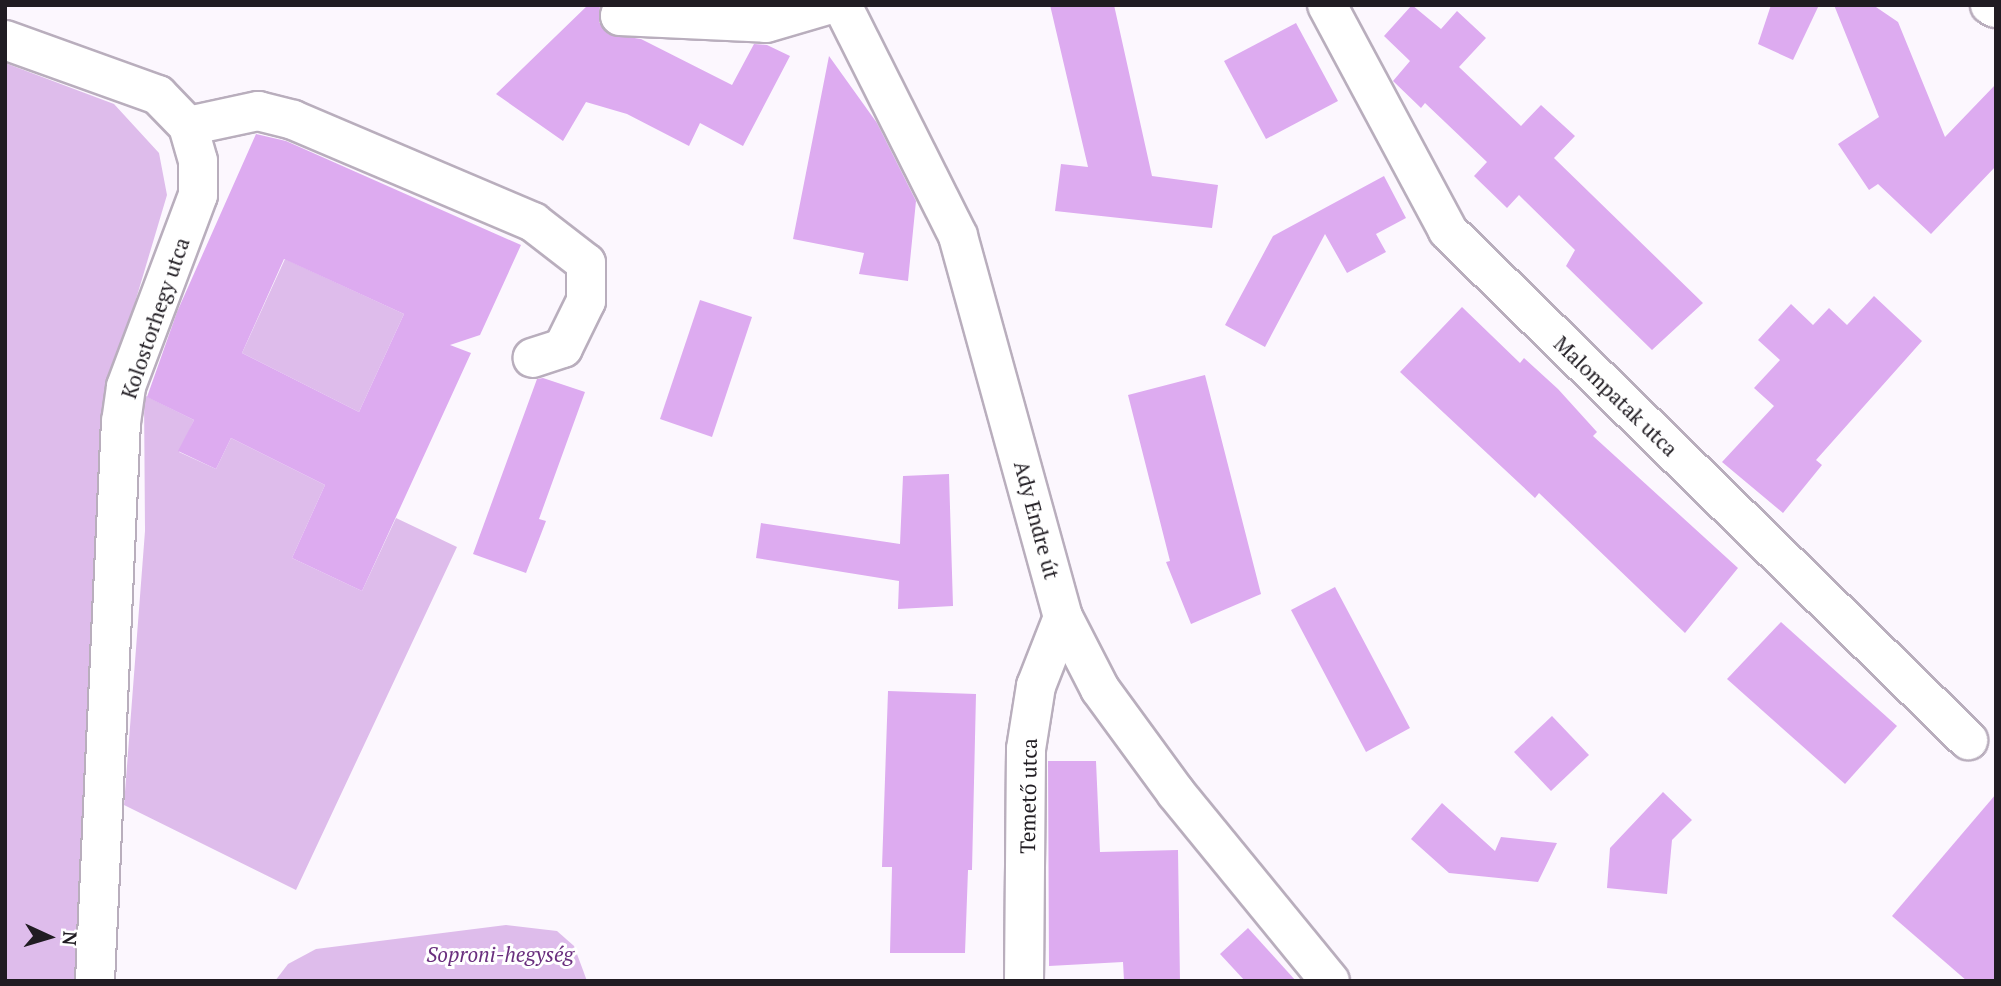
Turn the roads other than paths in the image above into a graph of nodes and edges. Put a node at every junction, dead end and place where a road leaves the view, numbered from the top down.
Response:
1 (623, 5) edge
2 (827, 5) edge
3 (842, 5) edge
4 (1327, 5) edge
5 (1990, 5) edge
6 (1996, 8) edge
7 (5, 40) edge
8 (188, 126) junction
9 (533, 358) dead end
10 (1063, 617) junction
11 (1968, 740) dead end
12 (95, 981) edge
13 (1024, 981) edge
14 (1330, 981) edge

1 - 2 street
3 - 10 street, Ady Endre út
4 - 11 street, Malompatak utca
5 - 6 street
7 - 8 street, Kolostorhegy utca
8 - 9 street
8 - 12 street, Kolostorhegy utca
10 - 13 street, Temető utca
10 - 14 street, Ady Endre út

